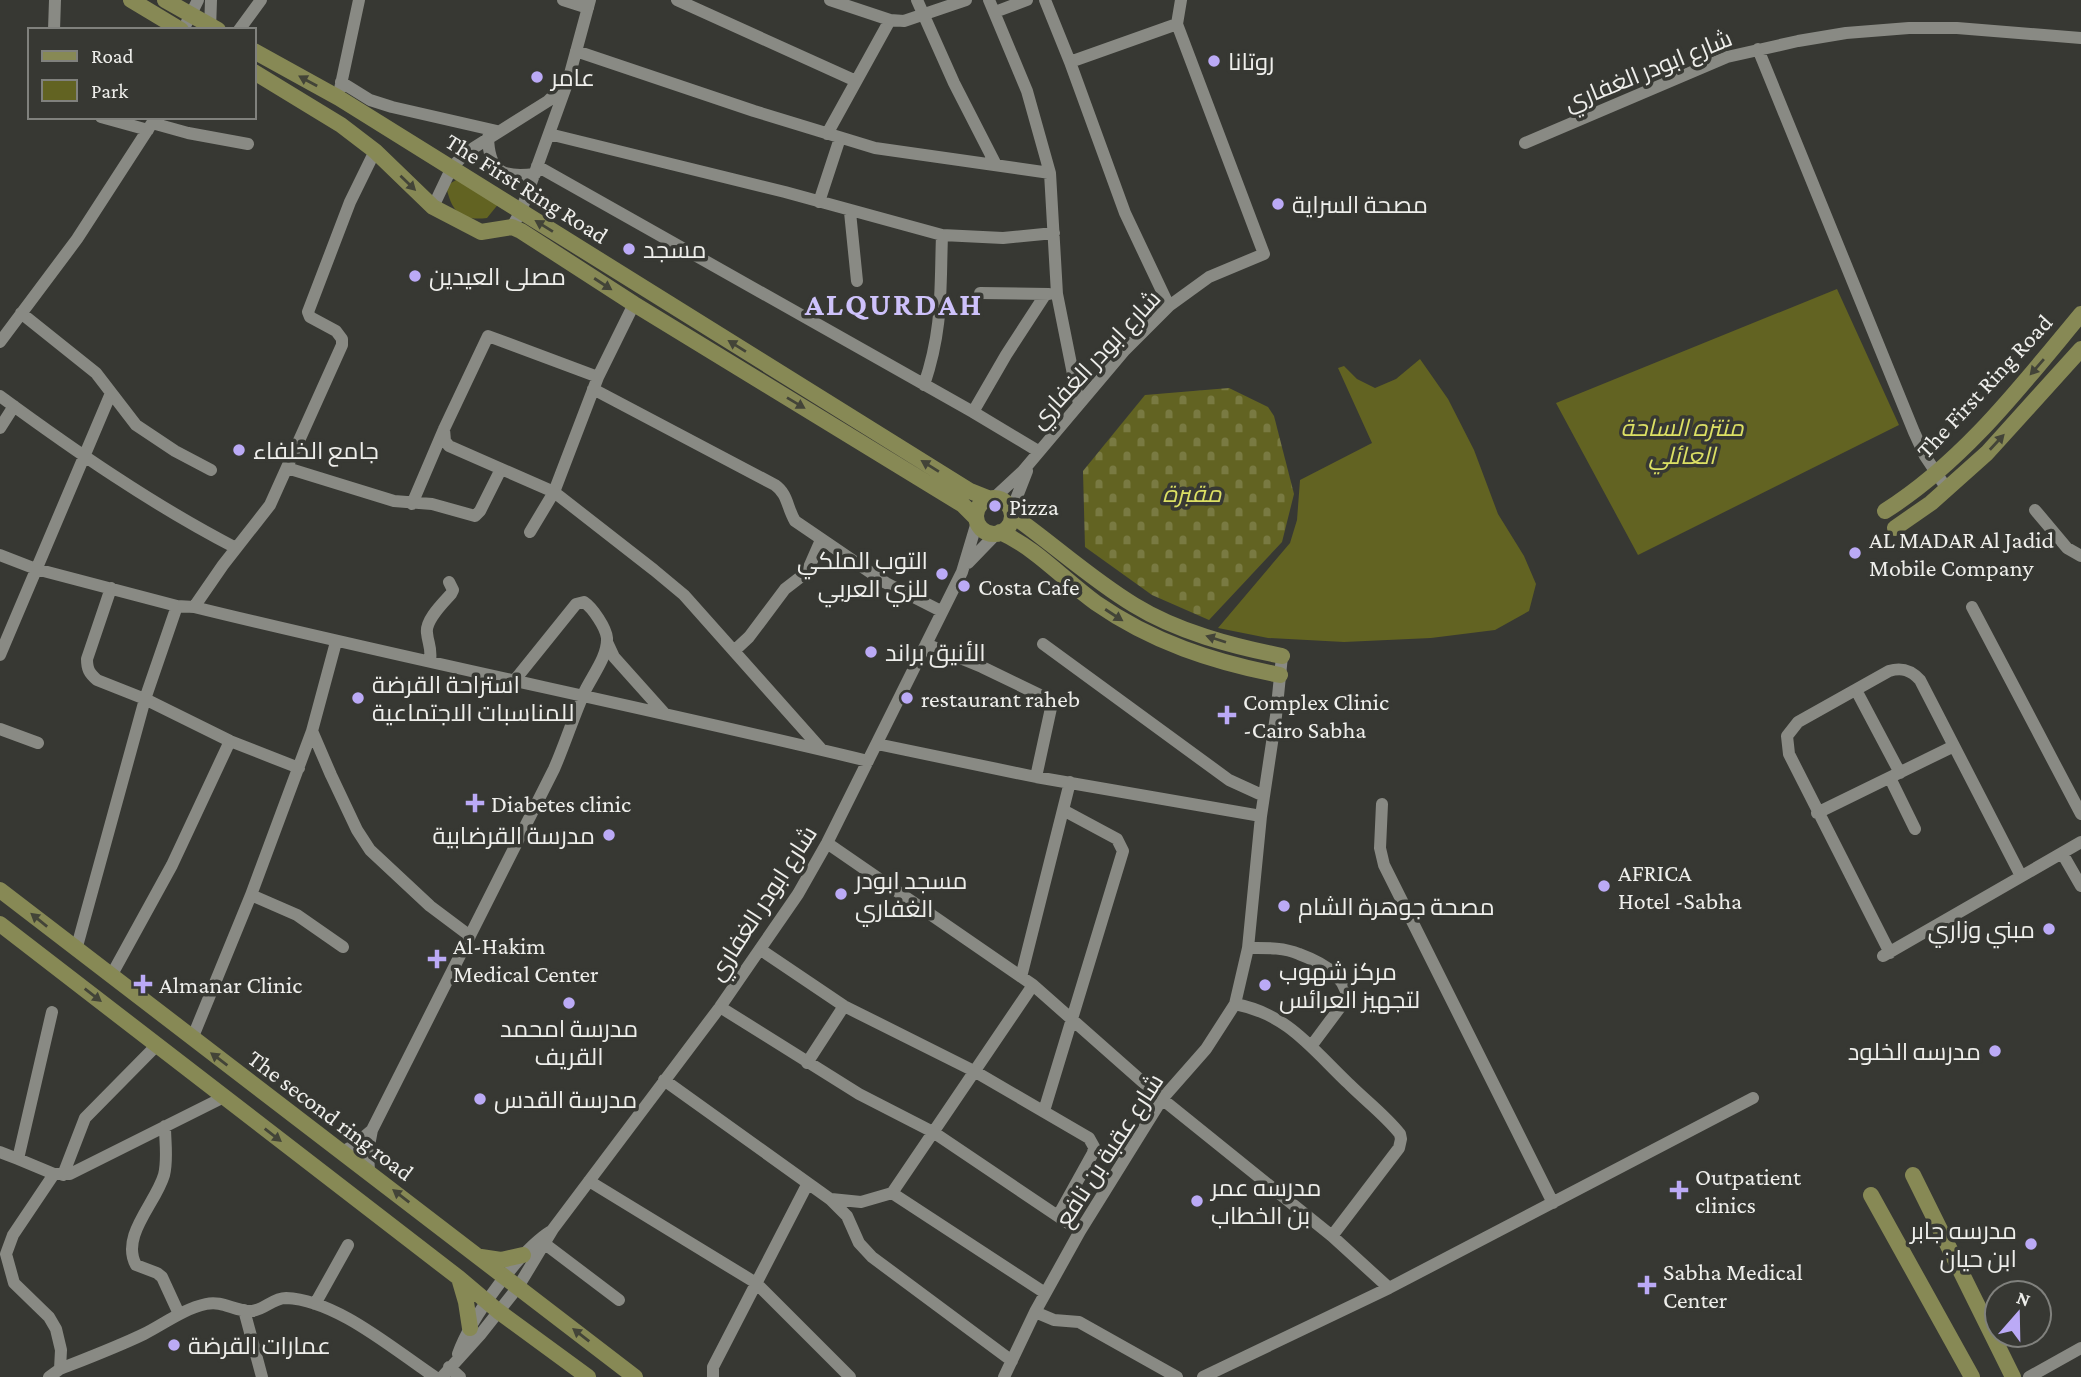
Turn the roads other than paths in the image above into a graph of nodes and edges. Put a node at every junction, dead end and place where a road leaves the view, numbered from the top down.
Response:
1 (55, 0) edge
2 (131, 0) edge
3 (165, 0) edge
4 (211, 0) edge
5 (261, 0) edge
6 (359, 0) edge
7 (564, 0) edge
8 (677, 0) edge
9 (830, 0) edge
10 (917, 0) edge
11 (966, 0) edge
12 (1027, 0) edge
13 (1045, 0) edge
14 (1181, 0) edge
15 (589, 4) edge
16 (992, 6) edge
17 (194, 7) edge
18 (923, 16) junction
19 (890, 20) junction
20 (1177, 24) junction
21 (54, 28) edge
22 (179, 28) edge
23 (183, 28) edge
24 (213, 28) edge
25 (240, 28) edge
26 (2081, 38) edge
27 (1758, 49) junction
28 (576, 51) junction
29 (256, 52) edge
30 (1070, 62) junction
31 (256, 73) edge
32 (568, 81) junction
33 (856, 81) junction
34 (340, 90) junction
35 (118, 119) edge
36 (152, 123) edge
37 (493, 134) junction
38 (549, 134) junction
39 (827, 135) junction
40 (840, 138) junction
41 (1525, 143) dead end
42 (248, 144) dead end
43 (375, 151) junction
44 (996, 165) junction
45 (452, 167) junction
46 (536, 170) junction
47 (1050, 173) junction
48 (819, 202) junction
49 (433, 207) junction
50 (521, 211) junction
51 (850, 212) junction
52 (512, 227) junction
53 (1054, 233) junction
54 (942, 235) junction
55 (857, 281) dead end
56 (979, 293) dead end
57 (1051, 294) junction
58 (634, 304) junction
59 (1169, 306) junction
60 (21, 313) junction
61 (2081, 314) edge
62 (0, 342) edge
63 (2081, 349) edge
64 (598, 377) junction
65 (924, 385) junction
66 (593, 389) junction
67 (111, 393) junction
68 (0, 396) edge
69 (1079, 404) junction
70 (14, 407) junction
71 (973, 412) junction
72 (0, 428) edge
73 (444, 429) junction
74 (1036, 455) junction
75 (86, 457) junction
76 (287, 468) junction
77 (501, 469) junction
78 (211, 470) dead end
79 (1936, 474) junction
80 (1947, 489) junction
81 (554, 492) junction
82 (992, 498) junction
83 (412, 504) junction
84 (1885, 510) dead end
85 (2035, 510) dead end
86 (1011, 514) junction
87 (977, 520) junction
88 (1895, 528) dead end
89 (530, 532) dead end
90 (998, 533) junction
91 (821, 540) junction
92 (236, 548) junction
93 (0, 555) edge
94 (2081, 556) edge
95 (36, 569) junction
96 (962, 572) junction
97 (449, 582) dead end
98 (111, 589) junction
99 (177, 606) junction
100 (194, 607) junction
101 (1972, 607) dead end
102 (942, 611) junction
103 (336, 642) junction
104 (607, 642) junction
105 (926, 644) junction
106 (1043, 644) dead end
107 (734, 651) junction
108 (0, 654) edge
109 (1282, 656) joint
110 (430, 661) junction
111 (1280, 676) junction
112 (514, 681) junction
113 (1856, 690) junction
114 (583, 696) junction
115 (145, 699) junction
116 (665, 714) junction
117 (0, 729) edge
118 (312, 731) junction
119 (229, 741) junction
120 (38, 743) dead end
121 (877, 744) junction
122 (1954, 746) junction
123 (822, 750) junction
124 (868, 761) junction
125 (299, 768) junction
126 (1895, 775) junction
127 (1036, 777) junction
128 (1070, 782) junction
129 (1264, 796) junction
130 (1382, 804) dead end
131 (1063, 810) junction
132 (1817, 813) junction
133 (2081, 814) edge
134 (1261, 816) junction
135 (1915, 829) dead end
136 (2081, 842) edge
137 (827, 843) junction
138 (2062, 853) junction
139 (2021, 877) junction
140 (2081, 886) edge
141 (0, 890) edge
142 (251, 895) junction
143 (0, 924) edge
144 (470, 936) junction
145 (343, 947) dead end
146 (1248, 948) junction
147 (76, 950) junction
148 (761, 950) junction
149 (111, 976) junction
150 (1027, 981) junction
151 (1235, 1004) junction
152 (844, 1006) junction
153 (720, 1007) junction
154 (52, 1012) dead end
155 (1072, 1021) junction
156 (192, 1038) junction
157 (157, 1045) junction
158 (1312, 1045) junction
159 (807, 1063) junction
160 (974, 1071) junction
161 (664, 1080) junction
162 (223, 1097) junction
163 (1753, 1098) dead end
164 (1162, 1099) junction
165 (1044, 1111) junction
166 (164, 1126) junction
167 (372, 1130) junction
168 (933, 1132) junction
169 (0, 1152) edge
170 (342, 1152) junction
171 (18, 1160) junction
172 (369, 1172) junction
173 (58, 1175) junction
174 (1913, 1175) dead end
175 (589, 1181) junction
176 (808, 1184) junction
177 (892, 1194) junction
178 (1871, 1195) dead end
179 (830, 1199) junction
180 (1553, 1203) junction
181 (1058, 1216) junction
182 (553, 1229) junction
183 (1080, 1231) junction
184 (1332, 1236) junction
185 (545, 1244) junction
186 (348, 1245) dead end
187 (523, 1255) junction
188 (478, 1256) junction
189 (459, 1278) junction
190 (512, 1282) junction
191 (756, 1283) junction
192 (1389, 1288) junction
193 (1045, 1293) junction
194 (619, 1300) dead end
195 (315, 1304) junction
196 (493, 1307) junction
197 (244, 1310) junction
198 (1035, 1312) junction
199 (179, 1314) junction
200 (470, 1328) junction
201 (2081, 1348) edge
202 (1012, 1361) junction
203 (449, 1367) edge
204 (60, 1369) junction
205 (49, 1377) edge
206 (262, 1377) edge
207 (435, 1377) edge
208 (460, 1377) edge
209 (589, 1377) edge
210 (635, 1377) edge
211 (713, 1377) edge
212 (850, 1377) edge
213 (1004, 1377) edge
214 (1177, 1377) edge
215 (1203, 1377) edge
216 (1972, 1377) edge
217 (2013, 1377) edge
218 (2029, 1377) edge

1 - 21 street
2 - 22 main road
3 - 17 main road
4 - 24 street
5 - 25 street
6 - 34 street
7 - 15 street
8 - 33 street
9 - 19 street
10 - 18 street
11 - 18 street
12 - 16 street
13 - 30 street
14 - 20 street
15 - 28 street
16 - 47 street
17 - 23 street
17 - 24 main road
18 - 19 street
18 - 44 street
19 - 33 street
20 - 30 street
20 - 59 street, شارع ابودر الغفاري
26 - 27 street, شارع ابودر الغفاري
27 - 41 street, شارع ابودر الغفاري
27 - 79 street
28 - 32 street
28 - 39 street
34 -> 29 main road, The First Ring Road
30 - 59 street
31 - 43 main road, The First Ring Road
32 - 37 street
32 - 38 street
33 - 39 street
34 - 37 street
34 - 45 main road, The First Ring Road
35 - 36 street
36 - 42 street
36 - 60 street
37 - 45 street
37 - 46 street
38 - 46 street
38 - 48 street
39 - 40 street
40 - 44 street
40 - 48 street
43 -> 49 main road, The First Ring Road
43 - 76 street
44 - 47 street
45 - 49 street
45 - 50 main road, The First Ring Road
46 - 50 street
46 - 65 street
47 - 53 street
48 - 51 street
49 - 52 main road, The First Ring Road
50 - 52 street
82 -> 50 main road, The First Ring Road
51 - 54 street
51 - 55 street
52 -> 58 main road, The First Ring Road
53 - 54 street
53 - 57 street
54 - 65 street
56 - 57 street
57 - 69 street
57 - 71 street
58 - 64 street
58 -> 87 main road, The First Ring Road
59 - 69 street, شارع ابودر الغفاري
60 - 62 street
60 - 67 street
61 -> 79 main road, The First Ring Road
80 -> 63 main road, The First Ring Road
64 - 66 street
64 - 73 street
65 - 71 street
66 - 81 street
66 - 91 street
67 - 75 street
67 - 78 street
68 - 70 street
69 - 74 street, شارع ابودر الغفاري
70 - 72 street
70 - 75 street
71 - 74 street
73 - 77 street
73 - 83 street
74 - 82 street, شارع ابودر الغفاري
74 - 86 street, شارع ابودر الغفاري
75 - 92 street
75 - 95 street
76 - 83 street
76 - 92 street
77 - 81 street
77 - 83 street
79 - 80 street
79 - 84 main road, The First Ring Road
80 - 88 main road, The First Ring Road
81 - 89 street
81 - 107 street
82 - 86 main road
82 - 87 main road
85 - 94 street
86 - 90 main road
109 -> 86 main road
87 - 90 main road
87 - 96 street, شارع ابودر الغفاري
90 - 96 street, شارع ابودر الغفاري
90 -> 111 main road
91 - 102 street
91 - 107 street
92 - 100 street
93 - 95 street
95 - 98 street
95 - 108 street
96 - 102 street, شارع ابودر الغفاري
97 - 110 street
98 - 99 street
98 - 115 street
99 - 100 street
99 - 115 street
100 - 103 street
101 - 133 street
102 - 105 street, شارع ابودر الغفاري
103 - 110 street
103 - 118 street
104 - 112 street
104 - 114 street
104 - 116 street
105 - 121 street, شارع ابودر الغفاري
105 - 127 street
106 - 129 street
107 - 123 street
109 - 111 street, شارع عقبة بن نافع
110 - 112 street
111 - 129 street, شارع عقبة بن نافع
112 - 114 street
113 - 122 street
113 - 126 street
113 - 132 street
114 - 116 street
114 - 144 street
115 - 119 street
115 - 147 street
116 - 123 street
117 - 120 street
118 - 125 street
118 - 144 street
119 - 125 street
119 - 149 street
121 - 124 street, شارع ابودر الغفاري
121 - 127 street
122 - 126 street
122 - 139 street
123 - 124 street
124 - 137 street, شارع ابودر الغفاري
125 - 142 street
126 - 132 street
126 - 135 street
127 - 128 street
128 - 131 street
128 - 134 street
129 - 134 street, شارع عقبة بن نافع
130 - 180 street
131 - 150 street
131 - 155 street
132 - 139 street
134 - 146 street, شارع عقبة بن نافع
136 - 138 street
137 - 148 street, شارع ابودر الغفاري
137 - 150 street
138 - 139 street
138 - 140 street
147 -> 141 main road, The second ring road
142 - 145 street
142 - 156 street
143 -> 157 main road, The second ring road
144 - 167 street
146 - 151 street, شارع عقبة بن نافع
146 - 158 street
147 - 149 main road, The second ring road
148 - 152 street
148 - 153 street, شارع ابودر الغفاري
149 - 156 main road, The second ring road
150 - 155 street
150 - 160 street
151 - 158 street
151 - 164 street, شارع عقبة بن نافع
152 - 159 street
152 - 160 street
153 - 159 street
153 - 161 street, شارع ابودر الغفاري
154 - 171 street
155 - 164 street
155 - 165 street
170 -> 156 main road, The second ring road
157 - 162 main road, The second ring road
157 - 173 street
158 - 184 street
159 - 168 street
160 - 165 street
160 - 168 street
161 - 175 street, شارع ابودر الغفاري
161 - 176 street
162 - 166 street
162 -> 189 main road, The second ring road
163 - 180 street
164 - 183 street, شارع عقبة بن نافع
164 - 184 street
165 - 181 street
166 - 173 street
166 - 199 street
167 - 170 street
167 - 172 street
168 - 177 street
168 - 181 street
169 - 171 street
170 - 172 main road, The second ring road
171 - 173 street
188 -> 172 main road, The second ring road
173 - 204 street
174 - 217 main road
175 - 182 street, شارع ابودر الغفاري
175 - 191 street
176 - 179 street
176 - 191 street
177 - 179 street
177 - 193 street
178 - 216 main road
179 - 202 street
180 - 192 street
181 - 183 street
182 - 185 street, شارع ابودر الغفاري
182 - 187 street, شارع ابودر الغفاري
183 - 193 street, شارع عقبة بن نافع
184 - 192 street
185 - 190 street, شارع ابودر الغفاري
185 - 194 street
186 - 195 street
187 - 188 main road
187 - 190 street, شارع ابودر الغفاري
188 - 190 main road, The second ring road
189 - 196 main road, The second ring road
189 - 200 main road
190 - 196 street, شارع ابودر الغفاري
210 -> 190 main road, The second ring road
191 - 211 street
191 - 212 street
192 - 215 street
193 - 198 street, شارع عقبة بن نافع
195 - 197 street
195 - 207 street
196 - 200 street, شارع ابودر الغفاري
196 - 203 street, شارع ابودر الغفاري
196 - 209 main road, The second ring road
197 - 199 street
197 - 206 street
198 - 202 street, شارع عقبة بن نافع
198 - 214 street
199 - 204 street
200 - 203 street, شارع ابودر الغفاري
201 - 218 street
202 - 213 street, شارع عقبة بن نافع
203 - 208 street
204 - 205 street

